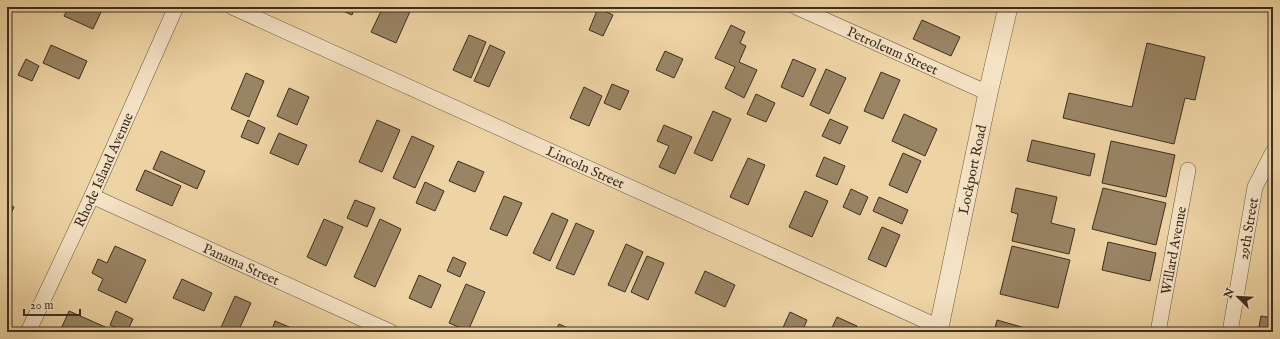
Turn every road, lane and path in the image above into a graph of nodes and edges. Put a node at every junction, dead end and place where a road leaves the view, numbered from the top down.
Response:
1 (176, 7) edge
2 (232, 7) edge
3 (796, 7) edge
4 (1008, 7) edge
5 (988, 93) junction
6 (1273, 152) edge
7 (1188, 170) dead end
8 (92, 196) junction
9 (939, 330) edge
10 (28, 332) edge
11 (391, 332) edge
12 (1158, 332) edge
13 (1230, 332) edge

1 - 8 street, Rhode Island Avenue
2 - 9 street, Lincoln Street
3 - 5 street, Petroleum Street
4 - 5 street, Lockport Road
5 - 9 street, Lockport Road
6 - 13 street, 29th Street
7 - 12 street, Willard Avenue
8 - 10 street, Rhode Island Avenue
8 - 11 street, Panama Street

